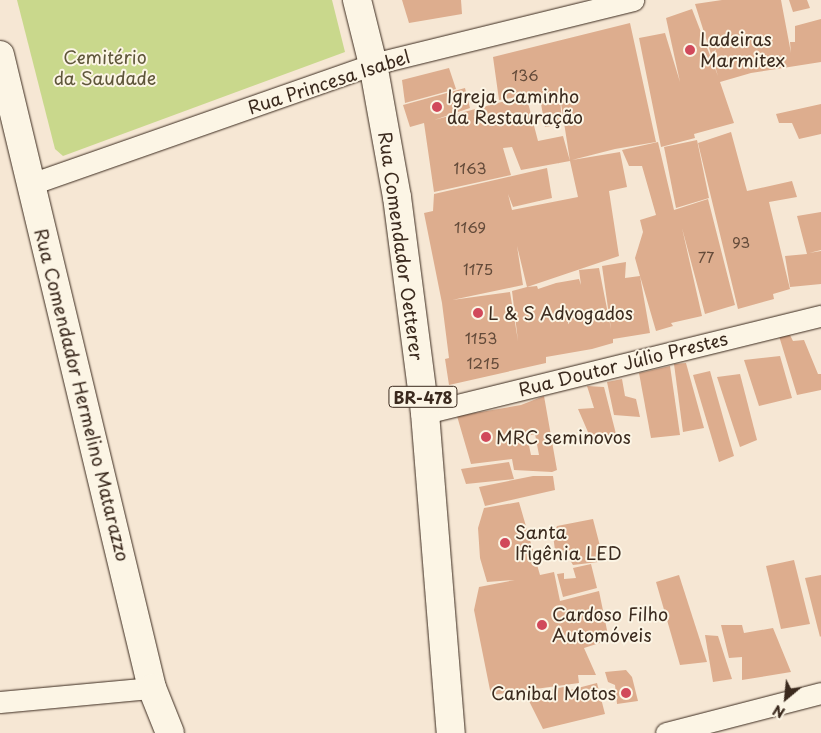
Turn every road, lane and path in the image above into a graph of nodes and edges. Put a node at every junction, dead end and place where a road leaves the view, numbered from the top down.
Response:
1 (357, 0) edge
2 (633, 0) edge
3 (0, 56) edge
4 (373, 64) junction
5 (31, 184) junction
6 (821, 316) edge
7 (425, 412) junction
8 (152, 688) junction
9 (821, 692) edge
10 (0, 702) edge
11 (170, 733) edge
12 (451, 733) edge
13 (666, 733) edge

1 - 4 main road, Rua Comendador Oetterer / BR-478
2 - 4 street, Rua Princesa Isabel
3 - 5 main road, Rua Comendador Hermelino Matarazzo
4 - 5 street, Rua Princesa Isabel
4 - 7 main road, Rua Comendador Oetterer / BR-478
5 - 8 main road, Rua Comendador Hermelino Matarazzo
6 - 7 street, Rua Doutor Júlio Prestes
7 - 12 main road, Rua Comendador Oetterer / BR-478
8 - 10 street
8 - 11 main road, Rua Comendador Hermelino Matarazzo
9 - 13 street

